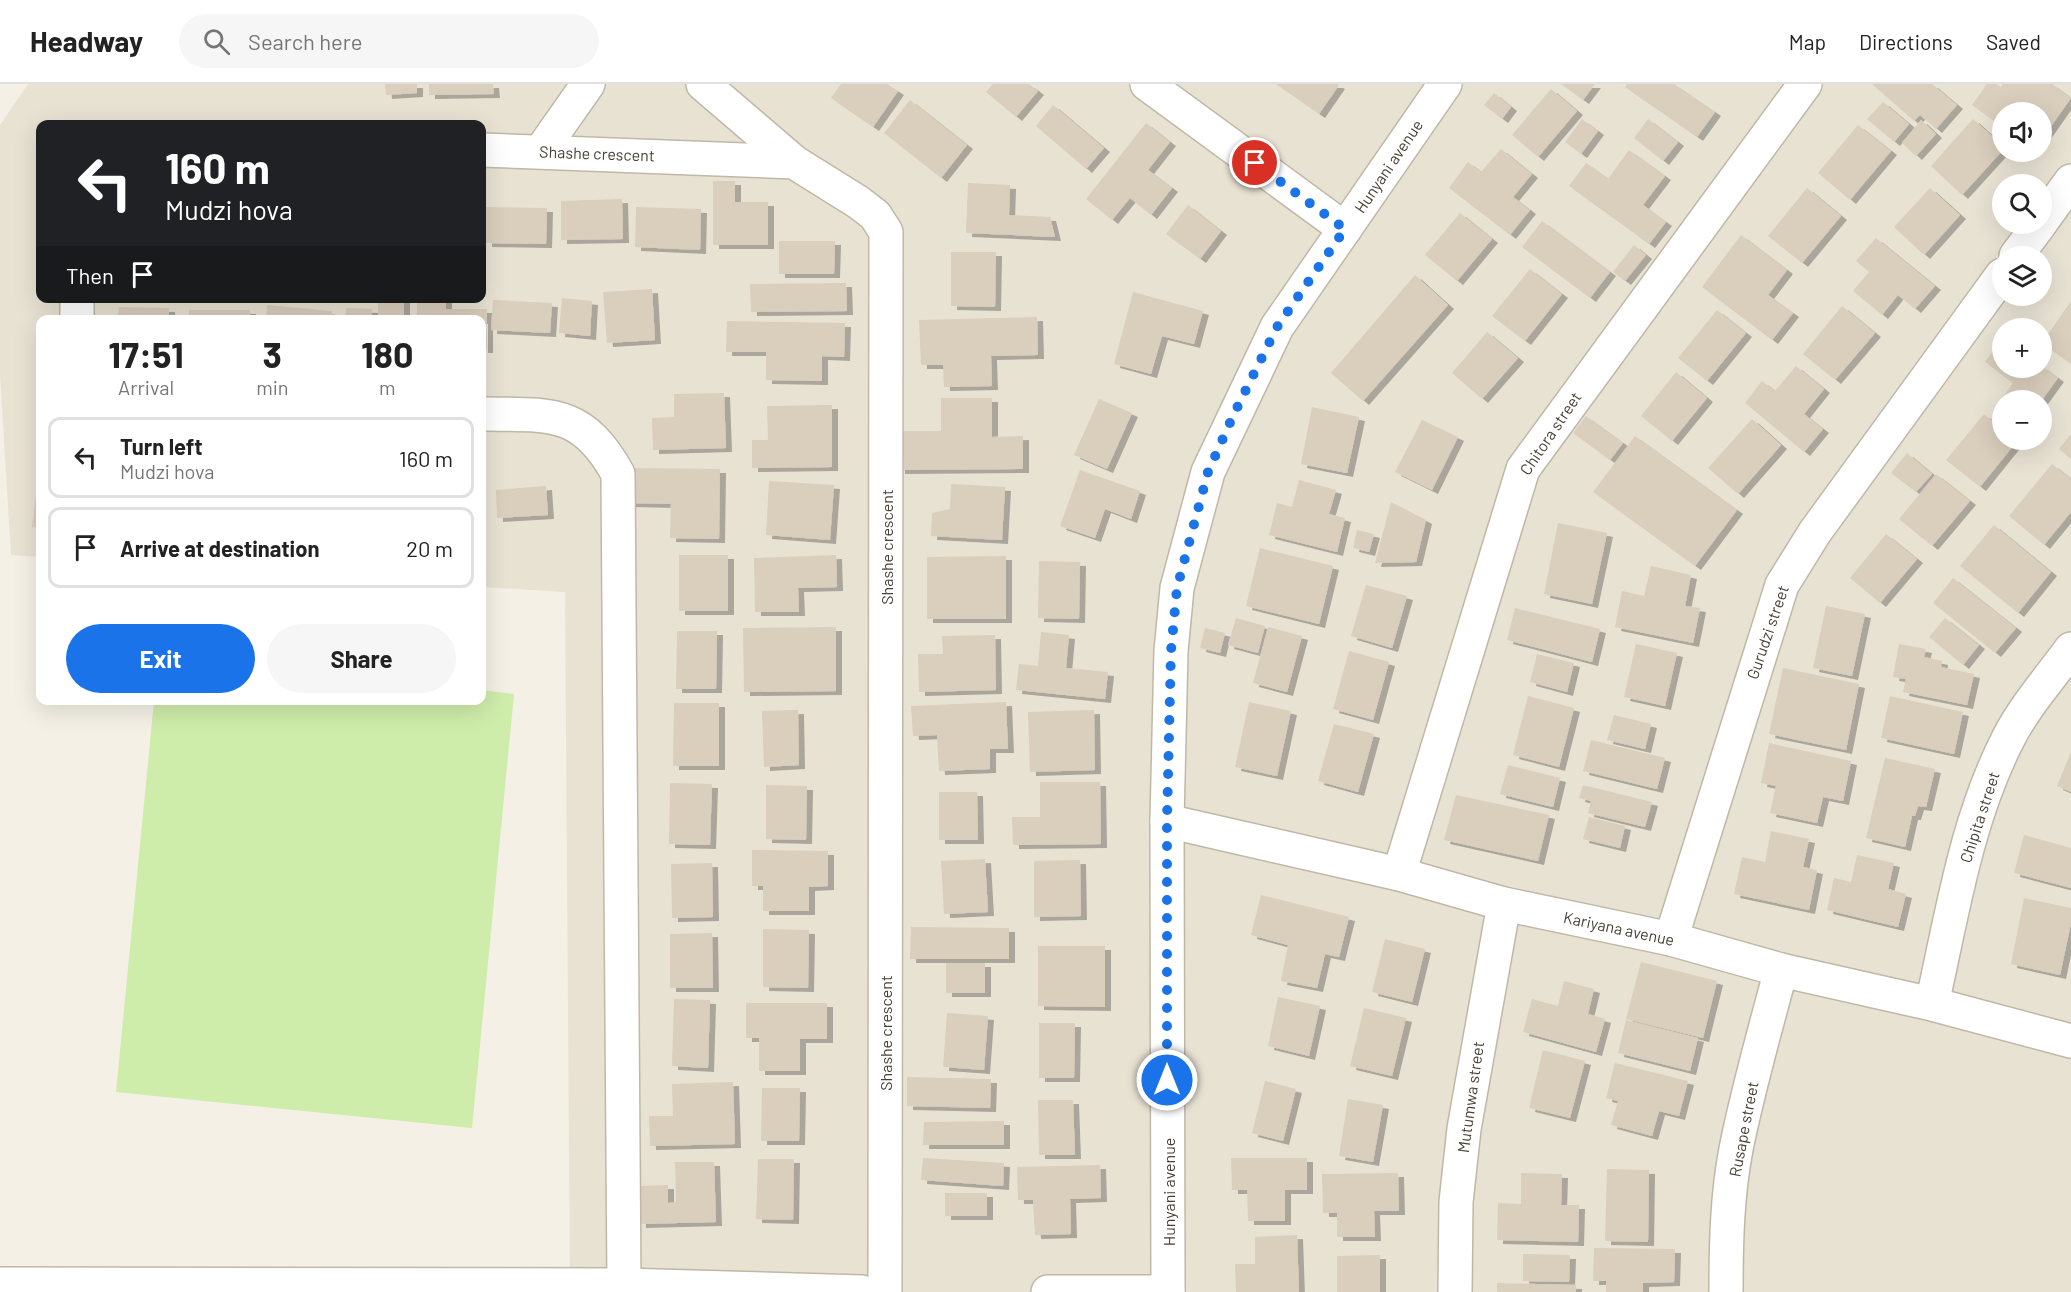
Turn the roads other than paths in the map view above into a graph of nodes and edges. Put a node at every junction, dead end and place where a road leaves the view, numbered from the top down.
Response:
1 (588, 84) edge
2 (703, 84) edge
3 (1148, 84) edge
4 (1445, 84) edge
5 (1805, 84) edge
6 (486, 150) edge
7 (541, 151) junction
8 (794, 162) junction
9 (2071, 181) edge
10 (2052, 207) edge
11 (1345, 229) junction
12 (1992, 289) edge
13 (486, 414) edge
14 (2071, 649) edge
15 (1167, 820) junction
16 (1399, 874) junction
17 (1504, 904) junction
18 (1671, 939) junction
19 (1781, 970) junction
20 (1932, 1004) junction
21 (2071, 1041) edge
22 (0, 1284) edge
23 (624, 1286) junction
24 (462, 1289) edge
25 (862, 1292) edge
26 (885, 1292) edge
27 (1048, 1292) edge
28 (1168, 1292) edge
29 (1455, 1292) edge
30 (1726, 1292) edge

1 - 7 street
2 - 8 street
3 - 11 street
4 - 11 street, Hunyani avenue
5 - 16 street, Chitora street
6 - 7 street, Shashe crescent
7 - 8 street, Shashe crescent
8 - 26 street, Shashe crescent
9 - 10 street
11 - 15 street, Hunyani avenue
12 - 18 street, Gurudzi street
13 - 23 street
14 - 20 street, Chipita street
15 - 16 street, Kariyana avenue
15 - 28 street, Hunyani avenue
16 - 17 street, Kariyana avenue
17 - 18 street, Kariyana avenue
17 - 29 street, Mutumwa street
18 - 19 street, Kariyana avenue
19 - 20 street, Kariyana avenue
19 - 30 street, Rusape street
20 - 21 street, Kariyana avenue
22 - 24 street
23 - 24 street
23 - 25 street
27 - 28 street

